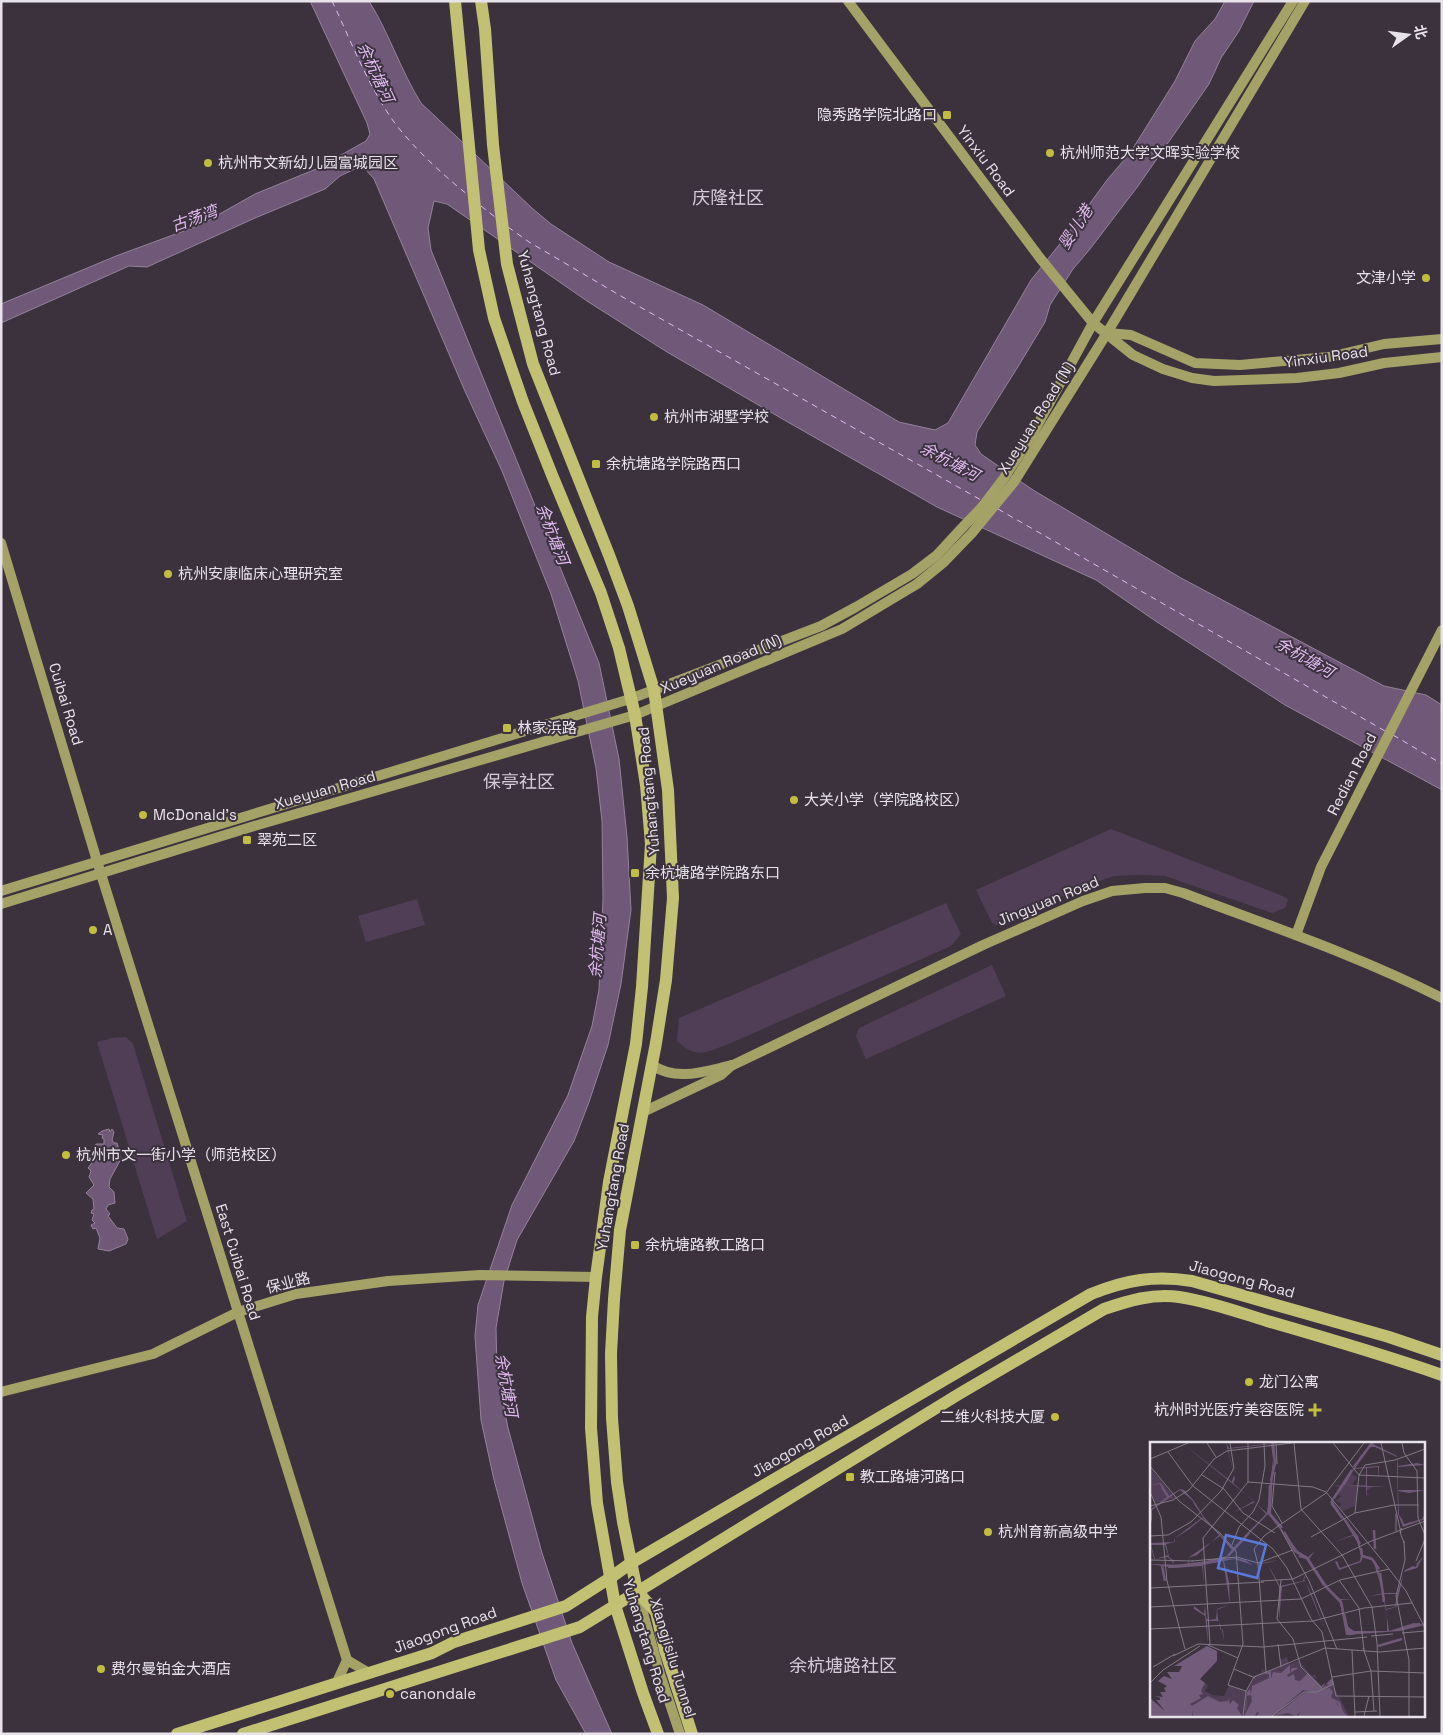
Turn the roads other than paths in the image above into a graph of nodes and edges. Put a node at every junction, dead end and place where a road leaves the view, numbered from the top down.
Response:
1 (455, 1) edge
2 (481, 1) edge
3 (848, 1) edge
4 (1293, 1) edge
5 (1305, 1) edge
6 (1093, 323) junction
7 (1107, 333) junction
8 (1442, 339) edge
9 (1442, 357) edge
10 (1036, 438) junction
11 (1, 543) edge
12 (941, 558) junction
13 (1442, 630) edge
14 (654, 690) junction
15 (630, 699) junction
16 (657, 707) junction
17 (635, 715) junction
18 (99, 862) junction
19 (101, 874) junction
20 (1, 890) edge
21 (1, 904) edge
22 (1296, 935) junction
23 (1442, 998) edge
24 (652, 1065) junction
25 (733, 1065) junction
26 (643, 1112) junction
27 (596, 1277) junction
28 (238, 1312) junction
29 (1442, 1355) edge
30 (1442, 1375) edge
31 (1, 1392) edge
32 (631, 1563) junction
33 (610, 1578) junction
34 (636, 1591) junction
35 (615, 1605) junction
36 (347, 1660) junction
37 (369, 1673) junction
38 (336, 1684) junction
39 (177, 1734) edge
40 (243, 1734) edge
41 (658, 1734) edge
42 (680, 1734) edge
43 (692, 1734) edge

1 - 15 main road, Yuhangtang Road
2 - 14 main road, Yuhangtang Road
3 - 6 main road, Yinxiu Road
4 - 6 main road, Xueyuan Road (N)
5 - 7 main road, Xueyuan Road (N)
6 - 7 main road, Yinxiu Road
6 - 10 main road, Xueyuan Road (N)
7 - 8 main road, Yinxiu Road
7 - 9 main road, Yinxiu Road
7 - 10 main road, Xueyuan Road (N)
10 - 12 main road, Xueyuan Road (N)
11 - 18 main road, Cuibai Road
12 - 14 main road, Xueyuan Road (N)
12 - 16 main road, Xueyuan Road (N)
13 - 22 main road, Redian Road
14 - 15 main road, Xueyuan Road
14 - 16 main road, Yuhangtang Road
15 - 17 main road, Yuhangtang Road
15 - 18 main road, Xueyuan Road
16 - 17 main road, Xueyuan Road
16 - 24 main road, Yuhangtang Road
17 - 19 main road, Xueyuan Road
17 - 27 main road, Yuhangtang Road
18 - 19 main road, Cuibai Road
18 - 20 main road, Xueyuan Road
19 - 21 main road, Xueyuan Road
19 - 28 main road, East Cuibai Road
22 - 23 main road, Jingyuan Road
22 - 25 main road, Jingyuan Road
24 - 25 main road, Jingyuan Road
24 - 26 main road, Yuhangtang Road
25 - 26 main road, Jingyuan Road
26 - 32 main road, Yuhangtang Road
27 - 28 main road, 保业路
27 - 33 main road, Yuhangtang Road
28 - 31 main road, 保业路
28 - 36 main road, East Cuibai Road
29 - 32 main road, Jiaogong Road
30 - 34 main road
32 - 33 main road, Jiaogong Road
32 - 34 main road, Yuhangtang Road
33 - 35 main road, Yuhangtang Road
33 - 37 main road, Jiaogong Road
34 - 35 main road
34 - 42 main road, Xiangjisilu Tunnel
34 - 43 main road, Yuhangtang Road
35 - 40 main road
35 - 41 main road, Yuhangtang Road
36 - 37 main road
36 - 38 main road
37 - 38 main road, Jiaogong Road
38 - 39 main road, Jiaogong Road

